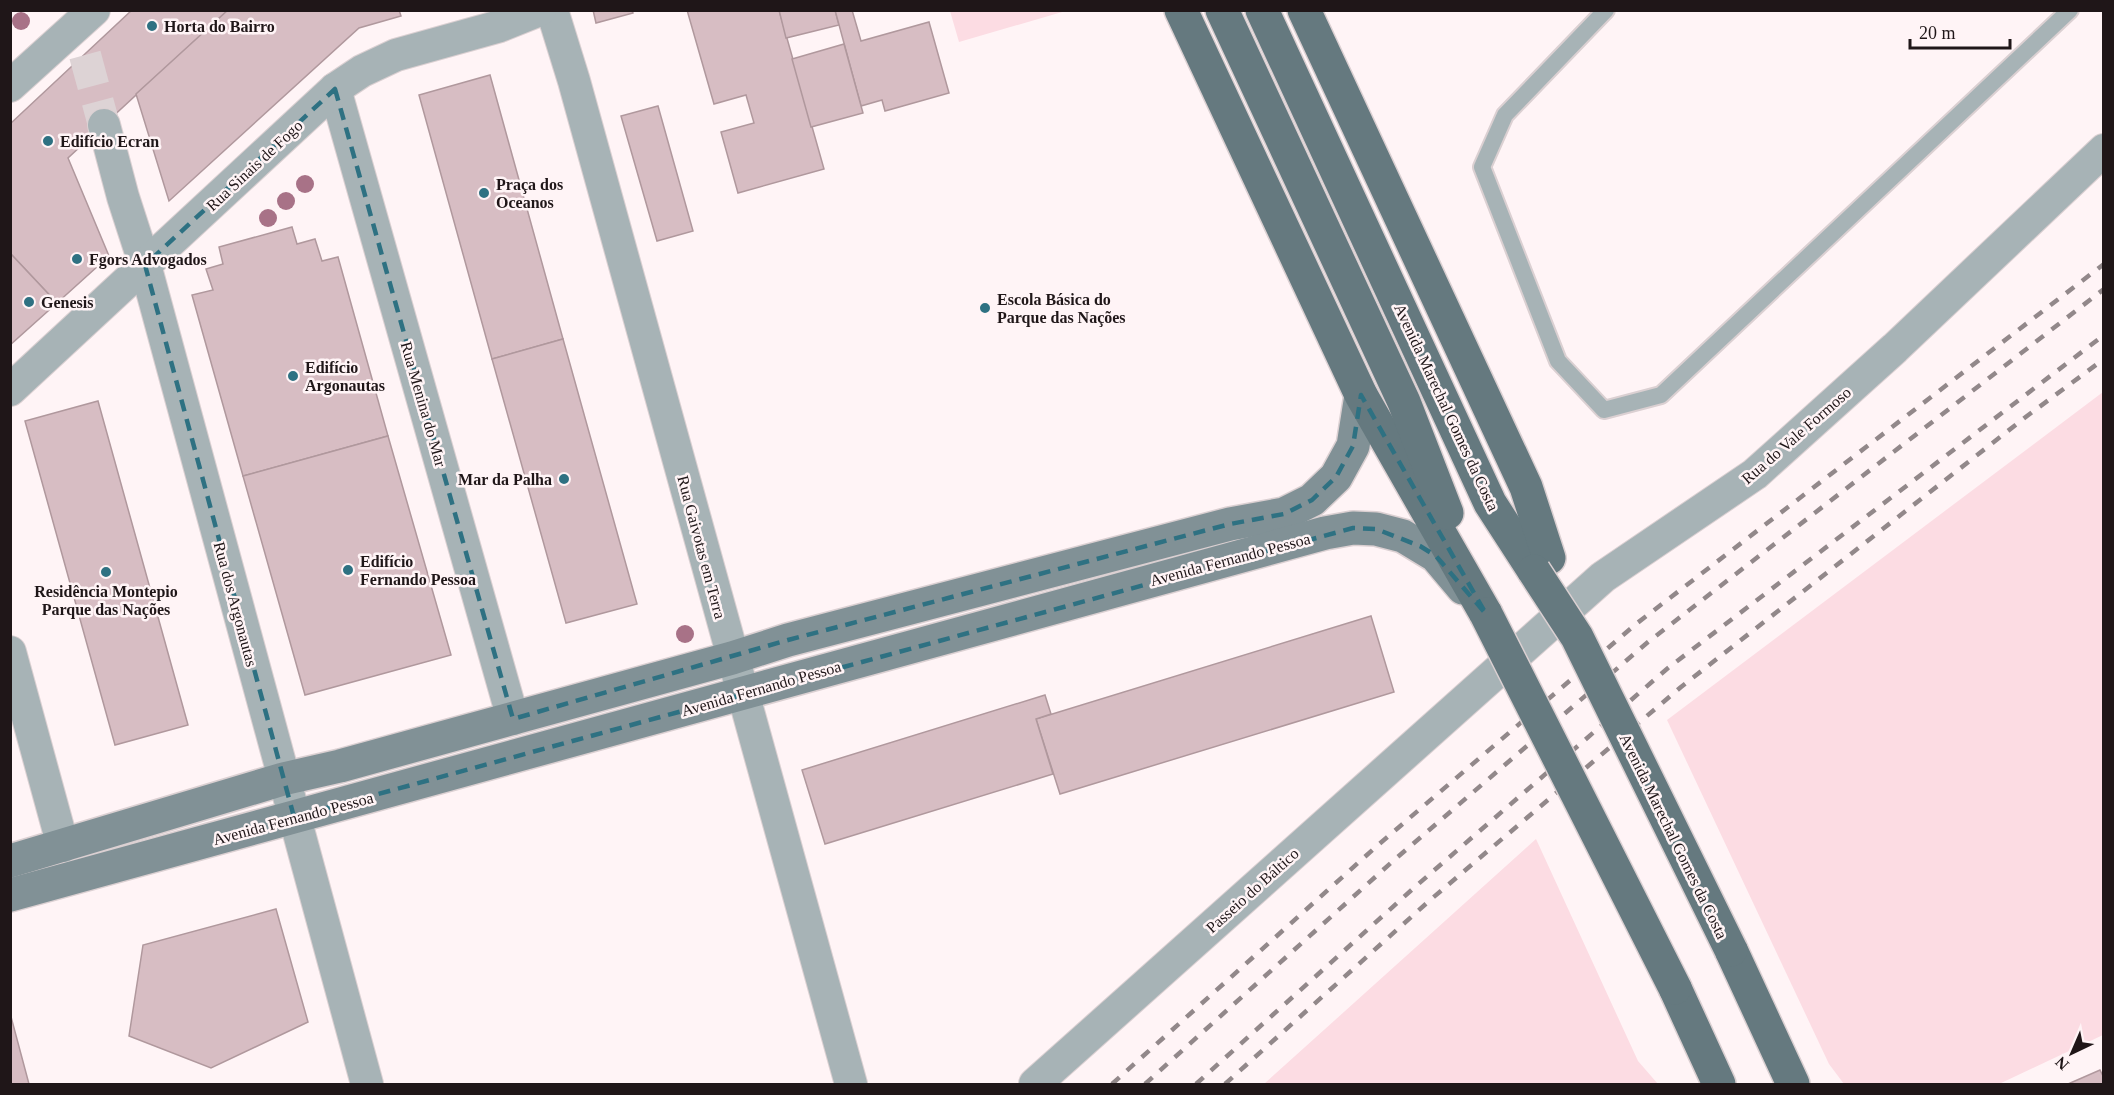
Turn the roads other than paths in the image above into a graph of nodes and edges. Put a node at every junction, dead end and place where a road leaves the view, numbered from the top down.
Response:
1 (540, 10) edge
2 (552, 10) edge
3 (1181, 10) edge
4 (1222, 10) edge
5 (1262, 10) edge
6 (1304, 10) edge
7 (1606, 10) edge
8 (2070, 10) edge
9 (82, 25) edge
10 (10, 86) edge
11 (335, 90) junction
12 (104, 125) tunnel mouth
13 (2103, 150) edge
14 (145, 265) junction
15 (10, 390) edge
16 (1361, 395) junction
17 (1542, 564) junction
18 (1486, 614) junction
19 (10, 652) edge
20 (732, 658) junction
21 (743, 695) junction
22 (1469, 695) joint
23 (513, 719) junction
24 (283, 778) junction
25 (294, 817) junction
26 (63, 846) junction
27 (10, 861) edge
28 (10, 895) edge
29 (367, 1084) edge
30 (850, 1084) edge
31 (1035, 1084) edge
32 (1719, 1084) edge
33 (1793, 1084) edge

1 - 11 street, Rua Sinais de Fogo
2 - 20 street, Rua Gaivotas em Terra
3 - 16 main road
4 - 18 main road
5 - 17 main road, Avenida Marechal Gomes da Costa
6 - 17 main road
7 - 8 lane
9 - 10 street
11 - 14 street, Rua Sinais de Fogo
11 - 23 street, Rua Menina do Mar
12 - 14 street, Rua dos Argonautas
13 - 22 street, Rua do Vale Formoso
14 - 15 street, Rua Sinais de Fogo
14 - 24 street, Rua dos Argonautas
16 - 18 main road
16 - 20 street, Avenida Fernando Pessoa
17 - 33 main road, Avenida Marechal Gomes da Costa, bridge
18 - 21 street, Avenida Fernando Pessoa
18 - 32 main road, bridge
19 - 26 street
20 - 21 street, Rua Gaivotas em Terra
20 - 23 street, Avenida Fernando Pessoa
21 - 25 street, Avenida Fernando Pessoa
21 - 30 street, Rua Gaivotas em Terra
22 - 31 street, Passeio do Báltico
23 - 24 street, Avenida Fernando Pessoa
24 - 25 street, Rua dos Argonautas
24 - 26 street, Avenida Fernando Pessoa
25 - 28 street, Avenida Fernando Pessoa
25 - 29 street, Rua dos Argonautas
26 - 27 street, Avenida Fernando Pessoa

